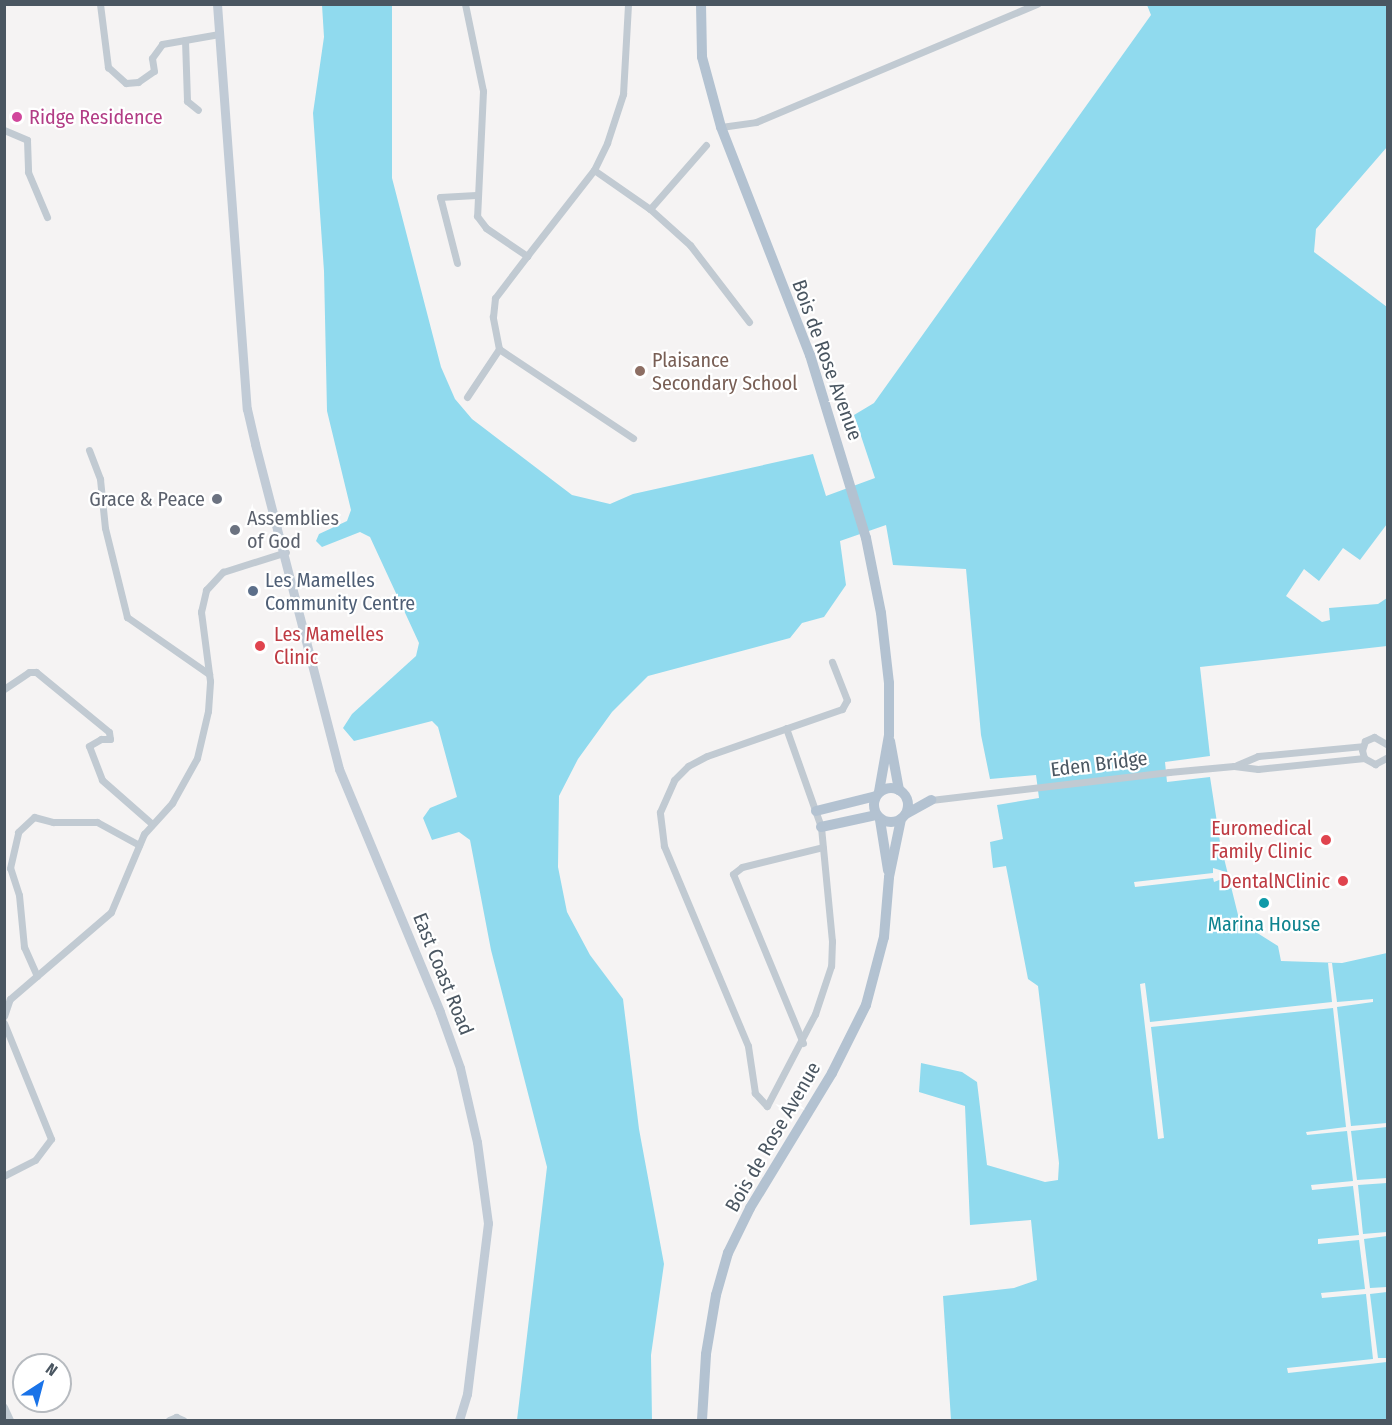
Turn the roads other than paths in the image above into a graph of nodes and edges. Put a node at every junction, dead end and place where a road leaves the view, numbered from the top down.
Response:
1 (100, 4) edge
2 (217, 4) edge
3 (465, 4) edge
4 (628, 4) edge
5 (701, 4) edge
6 (1037, 4) edge
7 (219, 34) junction
8 (185, 40) junction
9 (198, 110) dead end
10 (721, 127) junction
11 (4, 130) edge
12 (706, 145) dead end
13 (594, 170) junction
14 (476, 195) junction
15 (650, 209) junction
16 (47, 217) dead end
17 (527, 256) junction
18 (457, 263) dead end
19 (749, 322) dead end
20 (499, 349) junction
21 (467, 397) dead end
22 (633, 438) dead end
23 (89, 450) dead end
24 (286, 552) junction
25 (832, 662) dead end
26 (209, 674) junction
27 (4, 689) edge
28 (786, 728) junction
29 (889, 735) junction
30 (1387, 743) edge
31 (1363, 746) junction
32 (1388, 757) edge
33 (1364, 759) junction
34 (1234, 766) junction
35 (902, 792) junction
36 (878, 794) junction
37 (931, 800) junction
38 (816, 811) junction
39 (878, 817) junction
40 (903, 817) junction
41 (151, 823) junction
42 (821, 827) junction
43 (139, 845) junction
44 (823, 847) junction
45 (889, 877) junction
46 (37, 976) junction
47 (4, 1016) edge
48 (4, 1023) edge
49 (803, 1043) junction
50 (4, 1176) edge
51 (4, 1407) edge
52 (10, 1420) edge
53 (169, 1420) edge
54 (183, 1420) edge
55 (459, 1420) edge
56 (702, 1420) edge

1 - 8 street
2 - 7 main road, East Coast Road
3 - 14 street
4 - 13 street
5 - 10 main road, Bois de Rose Avenue
6 - 10 street
7 - 8 street
7 - 24 main road, East Coast Road
8 - 9 street
10 - 29 main road, Bois de Rose Avenue
11 - 16 street
12 - 15 street
13 - 15 street
13 - 17 street
14 - 17 street
14 - 18 street
15 - 19 street
17 - 20 street
20 - 21 street
20 - 22 street
23 - 26 street
24 - 26 street
24 - 55 main road, East Coast Road
25 - 28 street
26 - 41 street
27 - 41 street
28 - 38 street
28 - 49 street
29 - 35 main road, Bois de Rose Avenue
29 - 36 main road, Bois de Rose Avenue
30 - 31 street
31 - 33 street
31 - 34 street
32 - 33 street
33 - 34 street
34 - 37 street, Eden Bridge
35 - 36 main road
35 - 37 main road
35 - 40 main road
36 - 38 main road
36 - 39 main road
37 - 40 main road
38 - 42 street
39 - 40 main road
39 - 42 main road
39 - 45 main road, Bois de Rose Avenue
40 - 45 main road, Bois de Rose Avenue
41 - 43 street
42 - 44 street
43 - 46 street
43 - 46 street
44 - 49 street
44 - 49 street
45 - 56 main road, Bois de Rose Avenue
46 - 47 street
48 - 50 street
51 - 52 street
53 - 54 street

